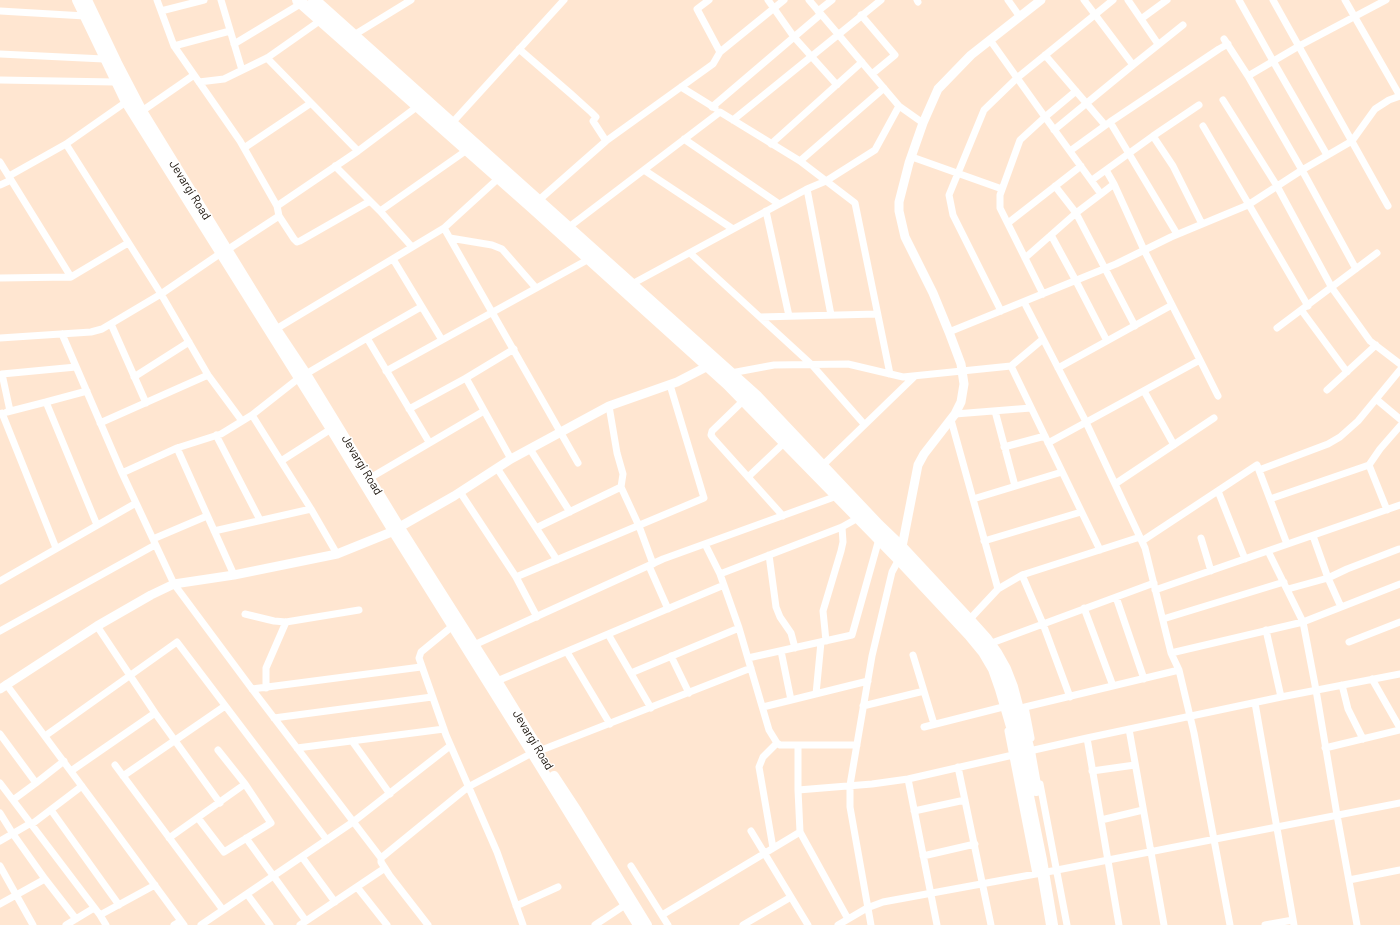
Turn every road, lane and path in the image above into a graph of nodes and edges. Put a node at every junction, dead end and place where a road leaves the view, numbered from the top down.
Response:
1 (77, 0) edge
2 (87, 0) edge
3 (157, 0) edge
4 (204, 0) edge
5 (221, 0) edge
6 (314, 0) edge
7 (410, 0) edge
8 (564, 0) edge
9 (708, 0) edge
10 (768, 0) edge
11 (784, 0) edge
12 (809, 0) edge
13 (832, 0) edge
14 (881, 0) edge
15 (1008, 0) edge
16 (1041, 0) edge
17 (1084, 0) edge
18 (1113, 0) edge
19 (1128, 0) edge
20 (1167, 0) edge
21 (1239, 0) edge
22 (1272, 0) edge
23 (1345, 0) edge
24 (1386, 0) edge
25 (300, 2) edge
26 (773, 8) junction
27 (0, 11) edge
28 (161, 11) junction
29 (819, 12) junction
30 (1095, 14) junction
31 (862, 15) junction
32 (85, 16) junction
33 (1020, 17) junction
34 (1354, 18) junction
35 (1141, 19) junction
36 (321, 20) junction
37 (1183, 25) dead end
38 (230, 31) junction
39 (838, 34) junction
40 (354, 35) junction
41 (794, 37) junction
42 (990, 40) junction
43 (234, 44) junction
44 (1158, 44) junction
45 (174, 46) junction
46 (1299, 46) junction
47 (519, 49) junction
48 (720, 52) junction
49 (0, 54) edge
50 (811, 56) junction
51 (1045, 56) junction
52 (267, 58) junction
53 (104, 59) junction
54 (862, 62) junction
55 (1273, 62) junction
56 (1133, 65) junction
57 (242, 70) junction
58 (194, 74) junction
59 (872, 74) junction
60 (1248, 76) junction
61 (1017, 78) junction
62 (0, 80) edge
63 (115, 82) junction
64 (199, 82) junction
65 (837, 85) junction
66 (682, 87) junction
67 (884, 88) junction
68 (1076, 92) junction
69 (1400, 96) edge
70 (1222, 100) dead end
71 (126, 102) junction
72 (311, 103) junction
73 (1086, 103) junction
74 (418, 106) junction
75 (712, 106) junction
76 (899, 106) junction
77 (1199, 106) dead end
78 (142, 111) junction
79 (720, 112) junction
80 (1045, 116) junction
81 (733, 120) junction
82 (452, 123) junction
83 (924, 123) junction
84 (1108, 123) junction
85 (1203, 126) dead end
86 (1054, 130) junction
87 (1153, 136) junction
88 (684, 139) junction
89 (1352, 140) junction
90 (606, 141) junction
91 (66, 144) junction
92 (771, 144) junction
93 (244, 148) junction
94 (467, 150) junction
95 (358, 151) junction
96 (1070, 151) junction
97 (1129, 153) junction
98 (1327, 155) junction
99 (912, 157) junction
100 (800, 161) junction
101 (0, 162) edge
102 (335, 166) junction
103 (1081, 166) junction
104 (644, 170) junction
105 (1106, 170) junction
106 (1302, 170) junction
107 (958, 173) junction
108 (502, 174) junction
109 (10, 178) junction
110 (826, 180) junction
111 (1092, 180) junction
112 (0, 184) edge
113 (1114, 184) junction
114 (1056, 186) junction
115 (1277, 186) junction
116 (807, 189) junction
117 (1002, 189) junction
118 (1101, 194) junction
119 (539, 200) junction
120 (370, 201) junction
121 (779, 204) junction
122 (1248, 205) junction
123 (277, 206) junction
124 (1388, 206) dead end
125 (380, 211) junction
126 (766, 211) junction
127 (1076, 213) junction
128 (279, 216) junction
129 (1008, 223) junction
130 (1202, 224) junction
131 (569, 227) junction
132 (444, 228) junction
133 (733, 229) junction
134 (1177, 234) junction
135 (1051, 235) junction
136 (450, 238) junction
137 (128, 243) junction
138 (412, 247) junction
139 (1144, 250) junction
140 (224, 252) junction
141 (690, 253) junction
142 (1377, 253) dead end
143 (1025, 258) junction
144 (393, 259) junction
145 (589, 259) junction
146 (1105, 269) junction
147 (1356, 269) junction
148 (71, 277) junction
149 (0, 278) edge
150 (1076, 281) junction
151 (632, 284) junction
152 (536, 288) junction
153 (1332, 288) junction
154 (161, 294) junction
155 (1043, 294) junction
156 (1024, 302) junction
157 (1172, 305) junction
158 (422, 307) junction
159 (1305, 309) junction
160 (1001, 311) junction
161 (492, 312) junction
162 (877, 314) junction
163 (831, 315) junction
164 (789, 316) junction
165 (760, 317) junction
166 (110, 324) junction
167 (1135, 326) junction
168 (1278, 328) dead end
169 (276, 329) junction
170 (949, 332) junction
171 (62, 334) junction
172 (0, 338) edge
173 (367, 338) junction
174 (1043, 339) junction
175 (442, 340) junction
176 (1106, 341) junction
177 (189, 342) junction
178 (1376, 345) junction
179 (514, 349) junction
180 (1200, 360) junction
181 (711, 363) junction
182 (812, 364) junction
183 (1400, 364) edge
184 (1011, 366) junction
185 (76, 367) junction
186 (1058, 368) junction
187 (1400, 370) edge
188 (386, 371) junction
189 (962, 371) junction
190 (1347, 372) junction
191 (731, 373) junction
192 (890, 374) junction
193 (208, 375) junction
194 (302, 376) junction
195 (915, 376) junction
196 (134, 377) junction
197 (466, 378) junction
198 (670, 385) junction
199 (1327, 390) dead end
200 (86, 391) junction
201 (1144, 391) junction
202 (1218, 396) dead end
203 (1376, 399) junction
204 (744, 400) junction
205 (46, 402) junction
206 (146, 402) junction
207 (609, 406) junction
208 (1031, 408) junction
209 (410, 409) junction
210 (10, 411) junction
211 (484, 411) junction
212 (995, 411) junction
213 (1, 414) edge
214 (252, 415) junction
215 (953, 417) junction
216 (1214, 418) dead end
217 (1400, 419) edge
218 (242, 422) junction
219 (100, 423) junction
220 (1086, 423) junction
221 (864, 424) junction
222 (1400, 426) edge
223 (331, 429) junction
224 (559, 433) junction
225 (216, 435) junction
226 (1046, 440) junction
227 (430, 442) junction
228 (785, 442) junction
229 (1174, 446) junction
230 (1004, 447) junction
231 (177, 448) junction
232 (530, 448) junction
233 (511, 460) junction
234 (281, 461) junction
235 (578, 463) dead end
236 (1369, 465) junction
237 (822, 466) junction
238 (497, 468) junction
239 (1258, 470) junction
240 (1062, 472) junction
241 (122, 473) junction
242 (748, 477) junction
243 (370, 478) junction
244 (1115, 484) junction
245 (1015, 486) junction
246 (621, 487) junction
247 (1218, 490) junction
248 (460, 492) junction
249 (837, 496) junction
250 (972, 499) junction
251 (1270, 499) junction
252 (136, 503) junction
253 (1400, 505) edge
254 (311, 509) junction
255 (1387, 510) junction
256 (570, 512) junction
257 (1081, 512) junction
258 (207, 516) junction
259 (783, 516) junction
260 (858, 518) junction
261 (260, 520) junction
262 (97, 524) junction
263 (639, 526) junction
264 (842, 527) junction
265 (536, 528) junction
266 (396, 529) junction
267 (214, 531) junction
268 (1313, 536) junction
269 (1201, 538) dead end
270 (879, 539) junction
271 (1141, 539) junction
272 (984, 541) junction
273 (154, 542) junction
274 (705, 544) junction
275 (1287, 544) junction
276 (56, 548) junction
277 (1100, 550) junction
278 (1400, 550) edge
279 (1268, 551) junction
280 (901, 553) junction
281 (337, 554) junction
282 (769, 555) junction
283 (1245, 559) junction
284 (557, 560) junction
285 (651, 565) junction
286 (1211, 571) junction
287 (720, 574) junction
288 (234, 575) junction
289 (1022, 575) junction
290 (516, 577) junction
291 (1328, 578) junction
292 (0, 581) edge
293 (1284, 582) junction
294 (174, 584) junction
295 (1400, 584) edge
296 (724, 585) junction
297 (1154, 586) junction
298 (998, 589) junction
299 (1288, 589) junction
300 (1116, 597) junction
301 (1341, 607) junction
302 (1084, 608) junction
303 (668, 609) junction
304 (359, 610) dead end
305 (245, 614) dead end
306 (537, 617) junction
307 (1162, 619) junction
308 (969, 620) junction
309 (286, 622) junction
310 (1303, 622) junction
311 (1400, 622) edge
312 (456, 624) junction
313 (1043, 624) junction
314 (97, 626) junction
315 (739, 628) junction
316 (1266, 630) junction
317 (0, 631) edge
318 (608, 634) junction
319 (824, 641) junction
320 (1349, 642) dead end
321 (989, 644) junction
322 (474, 645) junction
323 (795, 648) junction
324 (781, 651) junction
325 (567, 652) junction
326 (1171, 653) junction
327 (913, 655) dead end
328 (671, 656) junction
329 (748, 658) junction
330 (422, 667) junction
331 (751, 668) junction
332 (1179, 670) junction
333 (631, 673) junction
334 (1400, 674) edge
335 (130, 675) junction
336 (1144, 679) junction
337 (1372, 679) junction
338 (497, 681) junction
339 (868, 681) junction
340 (1342, 685) junction
341 (1113, 686) junction
342 (3, 687) edge
343 (266, 688) junction
344 (252, 690) junction
345 (1316, 690) junction
346 (924, 691) junction
347 (688, 693) junction
348 (816, 694) junction
349 (432, 697) junction
350 (1070, 697) junction
351 (1281, 697) junction
352 (791, 700) junction
353 (1255, 703) junction
354 (225, 706) junction
355 (863, 706) junction
356 (763, 707) junction
357 (1013, 707) junction
358 (651, 708) junction
359 (156, 713) junction
360 (1190, 716) junction
361 (274, 718) junction
362 (610, 724) junction
363 (934, 724) junction
364 (924, 727) dead end
365 (444, 729) junction
366 (1129, 729) junction
367 (1400, 729) edge
368 (0, 734) edge
369 (45, 736) junction
370 (1087, 738) junction
371 (1363, 739) junction
372 (174, 740) junction
373 (352, 741) junction
374 (776, 744) junction
375 (798, 745) junction
376 (450, 746) junction
377 (857, 746) junction
378 (297, 748) junction
379 (1325, 748) junction
380 (218, 750) dead end
381 (1034, 750) junction
382 (536, 752) junction
383 (1013, 755) junction
384 (64, 761) junction
385 (1135, 764) junction
386 (115, 765) dead end
387 (958, 767) junction
388 (71, 771) junction
389 (1092, 771) junction
390 (123, 776) junction
391 (908, 779) junction
392 (0, 783) edge
393 (36, 783) junction
394 (246, 784) junction
395 (850, 785) junction
396 (82, 786) junction
397 (468, 787) junction
398 (798, 790) junction
399 (390, 794) junction
400 (13, 800) junction
401 (965, 800) junction
402 (220, 802) junction
403 (1400, 803) edge
404 (51, 810) junction
405 (1143, 810) junction
406 (914, 811) junction
407 (0, 813) edge
408 (1337, 815) junction
409 (198, 818) junction
410 (1101, 820) junction
411 (354, 822) junction
412 (32, 824) junction
413 (1277, 827) junction
414 (750, 831) dead end
415 (800, 832) junction
416 (12, 834) junction
417 (169, 838) junction
418 (246, 838) junction
419 (327, 840) junction
420 (1215, 840) junction
421 (0, 841) edge
422 (975, 844) junction
423 (773, 848) junction
424 (1151, 852) junction
425 (764, 854) junction
426 (923, 856) junction
427 (302, 857) junction
428 (381, 858) junction
429 (1108, 860) junction
430 (0, 866) edge
431 (632, 866) dead end
432 (385, 868) junction
433 (1400, 870) edge
434 (1047, 875) junction
435 (273, 876) junction
436 (45, 879) junction
437 (1348, 880) junction
438 (984, 884) junction
439 (155, 885) junction
440 (357, 887) junction
441 (558, 887) dead end
442 (930, 893) junction
443 (247, 894) junction
444 (16, 896) junction
445 (791, 897) junction
446 (335, 902) junction
447 (0, 904) edge
448 (626, 904) junction
449 (119, 905) junction
450 (516, 906) junction
451 (94, 908) junction
452 (867, 908) junction
453 (223, 910) junction
454 (100, 915) junction
455 (662, 915) junction
456 (848, 919) junction
457 (1293, 922) edge
458 (72, 923) edge
459 (182, 923) edge
460 (303, 923) edge
461 (32, 925) edge
462 (106, 925) edge
463 (174, 925) edge
464 (201, 925) edge
465 (270, 925) edge
466 (387, 925) edge
467 (428, 925) edge
468 (520, 925) edge
469 (595, 925) edge
470 (638, 925) edge
471 (647, 925) edge
472 (668, 925) edge
473 (744, 925) edge
474 (808, 925) edge
475 (838, 925) edge
476 (871, 925) edge
477 (937, 925) edge
478 (992, 925) edge
479 (1052, 925) edge
480 (1058, 925) edge
481 (1067, 925) edge
482 (1119, 925) edge
483 (1164, 925) edge
484 (1230, 925) edge
485 (1265, 925) edge
486 (1357, 925) edge

1 - 32 main road
2 - 78 main road, Jevargi Road
3 - 28 street
4 - 28 street
5 - 38 street
6 - 40 main road
7 - 40 street
8 - 47 street
9 - 48 street
10 - 26 street
11 - 26 street
12 - 29 street
13 - 29 street
14 - 31 street
15 - 33 street
16 - 33 street
17 - 30 street
18 - 30 street
19 - 35 street
20 - 35 street
21 - 55 street
22 - 46 street
23 - 34 street
24 - 34 street
25 - 36 main road
25 - 43 street
26 - 41 street
26 - 48 street
27 - 32 street
28 - 45 street
29 - 39 street
29 - 41 street
30 - 51 street
30 - 56 street
31 - 39 street
31 - 59 street
32 - 53 main road
33 - 42 street
34 - 46 street
34 - 69 street
35 - 44 street
36 - 52 street
36 - 74 main road
37 - 44 street
38 - 43 street
38 - 45 street
39 - 50 street
39 - 54 street
40 - 82 main road
41 - 50 street
41 - 75 street
42 - 61 street
42 - 83 street
43 - 57 street
44 - 56 street
45 - 58 street
46 - 55 street
46 - 89 street
47 - 82 street
47 - 90 street
48 - 66 street
49 - 53 street
50 - 65 street
50 - 81 street
51 - 61 street
51 - 68 street
52 - 57 street
52 - 72 street
53 - 63 main road
54 - 59 street
54 - 65 street
55 - 60 street
55 - 98 street
56 - 73 street
57 - 64 street
58 - 64 street
58 - 78 street
59 - 67 street
60 - 84 street
60 - 106 street
61 - 80 street
61 - 107 street
62 - 63 street
63 - 71 main road
64 - 93 street
65 - 92 street
66 - 75 street
66 - 90 street
67 - 76 street
67 - 100 street
68 - 73 street
68 - 80 street
69 - 89 street
70 - 115 street
71 - 91 street
71 - 140 main road
72 - 93 street
72 - 95 street
73 - 84 street
73 - 86 street
74 - 94 main road
74 - 95 street
75 - 79 street
76 - 83 street
76 - 110 street
77 - 87 street
78 - 140 main road, Jevargi Road
79 - 81 street
79 - 88 street
80 - 86 street
80 - 117 street
81 - 92 street
82 - 108 main road
83 - 99 street
84 - 96 street
84 - 97 street
85 - 122 street
86 - 96 street
87 - 97 street
87 - 130 street
88 - 104 street
88 - 121 street
89 - 98 street
89 - 124 street
90 - 119 street
91 - 109 street
91 - 137 street
92 - 100 street
93 - 123 street
94 - 108 main road
94 - 125 street
95 - 102 street
96 - 103 street
97 - 105 street
97 - 134 street
98 - 106 street
99 - 107 street
99 - 170 street
100 - 110 street
101 - 109 street
102 - 120 street
102 - 123 street
103 - 111 street
103 - 114 street
104 - 131 street
104 - 133 street
105 - 111 street
105 - 113 street
106 - 115 street
106 - 147 street
107 - 117 street
107 - 160 street
108 - 119 main road
108 - 132 street
108 - 145 main road
109 - 112 street
109 - 148 street
110 - 116 street
110 - 162 street
111 - 118 street
113 - 118 street
113 - 139 street
114 - 127 street
114 - 129 street
115 - 122 street
115 - 153 street
116 - 121 street
116 - 163 street
117 - 129 street
118 - 127 street
119 - 131 main road
120 - 125 street
120 - 128 street
121 - 126 street
122 - 130 street
122 - 159 street
123 - 128 street
125 - 138 street
126 - 133 street
126 - 164 street
127 - 135 street
127 - 146 street
128 - 140 street
129 - 143 street
130 - 134 street
131 - 151 main road
132 - 136 street
132 - 138 street
133 - 141 street
134 - 139 street
135 - 143 street
135 - 150 street
136 - 152 street
136 - 161 street
137 - 148 street
137 - 154 street
138 - 144 street
139 - 146 street
139 - 157 street
140 - 154 street
140 - 169 main road, Jevargi Road
140 - 194 main road
141 - 151 street
141 - 165 street
142 - 147 street
143 - 155 street
144 - 158 street
144 - 169 street
145 - 152 street
145 - 181 main road
146 - 150 street
146 - 167 street
147 - 153 street
148 - 149 street
150 - 155 street
150 - 176 street
151 - 181 main road
152 - 161 street
153 - 159 street
153 - 178 street
154 - 166 street
154 - 177 street
155 - 156 street
156 - 160 street
156 - 174 street
157 - 167 street
157 - 180 street
158 - 173 street
158 - 175 street
159 - 168 street
159 - 190 street
160 - 170 street
161 - 175 street
161 - 179 street
162 - 163 street
162 - 192 street
163 - 164 street
164 - 165 street
165 - 182 street
166 - 171 street
166 - 196 street
167 - 176 street
169 - 194 main road, Jevargi Road
170 - 189 street
171 - 172 street
171 - 185 street
173 - 188 street
173 - 194 street
174 - 184 street
174 - 186 street
175 - 188 street
176 - 186 street
177 - 193 street
177 - 196 street
178 - 183 street
178 - 190 street
179 - 197 street
179 - 224 street
180 - 201 street
180 - 202 street
181 - 191 main road
181 - 198 street
181 - 204 main road
182 - 191 street
182 - 192 street
182 - 221 street
184 - 189 street
184 - 208 street
185 - 200 street
185 - 210 street
186 - 220 street
187 - 203 street
188 - 209 street
189 - 195 street
189 - 215 street
190 - 199 street
191 - 237 main road
192 - 195 street
193 - 206 street
193 - 218 street
194 - 214 street
194 - 223 main road
194 - 243 main road, Jevargi Road
195 - 221 street
196 - 206 street
197 - 209 street
197 - 211 street
198 - 207 street
198 - 263 street
200 - 205 street
200 - 219 street
201 - 220 street
201 - 229 street
203 - 217 street
203 - 239 street
204 - 228 main road
204 - 242 street
205 - 210 street
205 - 262 street
206 - 219 street
207 - 224 street
207 - 246 street
208 - 212 street
208 - 226 street
209 - 227 street
210 - 213 street
211 - 227 street
211 - 233 street
212 - 215 street
212 - 230 street
213 - 276 street
214 - 218 street
214 - 234 street
215 - 250 street
215 - 280 street
216 - 229 street
218 - 225 street
219 - 241 street
220 - 226 street
220 - 244 street
221 - 237 street
222 - 236 street
223 - 234 street
223 - 266 main road
224 - 232 street
224 - 235 street
225 - 231 street
225 - 261 street
226 - 230 street
226 - 240 street
227 - 243 street
228 - 242 street
228 - 249 main road
229 - 244 street
230 - 245 street
231 - 241 street
231 - 258 street
232 - 233 street
232 - 256 street
233 - 238 street
234 - 254 street
236 - 251 street
236 - 255 street
237 - 280 main road
238 - 248 street
238 - 265 street
239 - 247 street
239 - 251 street
240 - 245 street
240 - 257 street
241 - 252 street
242 - 259 street
243 - 266 main road, Jevargi Road
244 - 271 street
245 - 250 street
246 - 256 street
246 - 263 street
247 - 271 street
247 - 283 street
248 - 266 street
248 - 290 street
249 - 259 street
249 - 260 main road
250 - 272 street
251 - 275 street
252 - 262 street
252 - 273 street
253 - 255 street
254 - 261 street
254 - 281 street
255 - 268 street
256 - 265 street
257 - 272 street
257 - 277 street
258 - 267 street
258 - 273 street
259 - 274 street
260 - 264 street
260 - 270 main road
261 - 267 street
262 - 276 street
263 - 284 street
263 - 285 street
264 - 282 street
264 - 319 street
265 - 284 street
266 - 281 street
266 - 312 main road, Jevargi Road
267 - 288 street
268 - 275 street
268 - 291 street
269 - 286 street
270 - 280 main road
270 - 319 street
271 - 277 street
271 - 297 street
272 - 298 street
273 - 294 street
273 - 317 street
274 - 285 street
274 - 287 street
275 - 279 street
276 - 292 street
277 - 289 street
278 - 291 street
279 - 283 street
279 - 293 street
280 - 308 main road
280 - 339 street
280 - 357 main road
281 - 288 street
282 - 287 street
282 - 323 street
283 - 286 street
284 - 290 street
285 - 303 street
285 - 306 street
286 - 297 street
287 - 296 street
288 - 294 street
289 - 298 street
289 - 313 street
290 - 306 street
291 - 299 street
291 - 301 street
293 - 299 street
293 - 307 street
294 - 314 street
294 - 344 street
295 - 301 street
296 - 303 street
296 - 315 street
297 - 300 street
297 - 307 street
298 - 308 street
299 - 310 street
300 - 302 street
300 - 336 street
301 - 310 street
302 - 313 street
302 - 341 street
303 - 318 street
304 - 309 street
305 - 309 street
306 - 322 street
307 - 326 street
308 - 321 main road
309 - 343 street
310 - 316 street
310 - 345 street
311 - 320 street
312 - 322 main road, Jevargi Road
312 - 330 street
312 - 382 main road
313 - 321 street
313 - 350 street
314 - 335 street
314 - 342 street
315 - 328 street
315 - 329 street
316 - 326 street
316 - 351 street
318 - 325 street
318 - 333 street
319 - 323 street
319 - 348 street
321 - 357 main road
322 - 338 main road, Jevargi Road
323 - 324 street
324 - 329 street
324 - 352 street
325 - 338 street
325 - 362 street
326 - 332 street
327 - 346 street
328 - 333 street
328 - 347 street
329 - 331 street
330 - 343 street
330 - 349 street
331 - 347 street
331 - 356 street
332 - 336 street
332 - 360 street
333 - 358 street
334 - 337 street
335 - 354 street
335 - 359 street
335 - 369 street
336 - 341 street
337 - 340 street
337 - 367 street
338 - 382 main road, Jevargi Road
339 - 348 street
339 - 355 street
340 - 345 street
340 - 371 street
341 - 350 street
342 - 369 street
343 - 344 street
344 - 361 street
345 - 351 street
345 - 379 street
346 - 355 street
346 - 363 street
347 - 358 street
348 - 352 street
349 - 361 street
349 - 365 street
350 - 357 street
351 - 353 street
352 - 356 street
353 - 360 street
353 - 413 street
354 - 372 street
354 - 419 street
355 - 377 street
356 - 374 street
357 - 363 street
357 - 381 street
357 - 383 street
357 - 434 main road
358 - 362 street
359 - 372 street
359 - 388 street
360 - 366 street
360 - 420 street
361 - 378 street
362 - 382 street
363 - 364 street
365 - 373 street
365 - 376 street
366 - 370 street
366 - 385 street
367 - 371 street
368 - 393 street
369 - 384 street
370 - 381 street
370 - 389 street
371 - 379 street
372 - 390 street
372 - 402 street
373 - 378 street
373 - 399 street
374 - 375 street
374 - 423 street
375 - 377 street
375 - 398 street
376 - 397 street
376 - 399 street
377 - 395 street
378 - 411 street
379 - 408 street
380 - 394 street
381 - 434 street
382 - 397 street
382 - 448 main road
382 - 471 main road, Jevargi Road
383 - 387 street
383 - 434 street
384 - 388 street
384 - 393 street
385 - 389 street
385 - 405 street
386 - 390 street
387 - 391 street
387 - 401 street
388 - 396 street
389 - 410 street
390 - 417 street
391 - 395 street
391 - 406 street
392 - 400 street
393 - 400 street
394 - 402 street
394 - 418 street
395 - 398 street
395 - 452 street
396 - 404 street
396 - 439 street
397 - 428 street
397 - 450 street
398 - 415 street
399 - 411 street
400 - 412 street
401 - 406 street
401 - 422 street
402 - 409 street
403 - 408 street
404 - 412 street
404 - 449 street
405 - 410 street
405 - 424 street
406 - 426 street
407 - 416 street
408 - 413 street
408 - 437 street
409 - 417 street
409 - 418 street
410 - 429 street
411 - 419 street
411 - 428 street
412 - 416 street
412 - 451 street
413 - 420 street
413 - 457 street
414 - 425 street
415 - 423 street
415 - 456 street
416 - 421 street
416 - 436 street
417 - 453 street
418 - 435 street
419 - 427 street
420 - 424 street
420 - 484 street
422 - 426 street
422 - 438 street
423 - 425 street
424 - 429 street
424 - 483 street
425 - 445 street
425 - 455 street
426 - 442 street
427 - 435 street
427 - 446 street
428 - 432 street
429 - 434 street
429 - 482 street
430 - 444 street
431 - 455 street
432 - 440 street
432 - 467 street
433 - 437 street
434 - 438 street
434 - 479 main road
434 - 480 main road
434 - 481 street
435 - 443 street
435 - 460 street
436 - 444 street
436 - 458 street
437 - 486 street
438 - 442 street
438 - 478 street
439 - 449 street
439 - 459 street
440 - 446 street
440 - 466 street
441 - 450 street
442 - 452 street
442 - 477 street
443 - 453 street
443 - 465 street
444 - 447 street
444 - 461 street
445 - 473 street
445 - 474 street
446 - 460 street
448 - 469 street
448 - 470 main road
449 - 454 street
450 - 468 street
451 - 454 street
451 - 458 street
452 - 456 street
452 - 476 street
453 - 464 street
454 - 462 street
455 - 472 street
456 - 475 street
457 - 485 street
459 - 463 street

